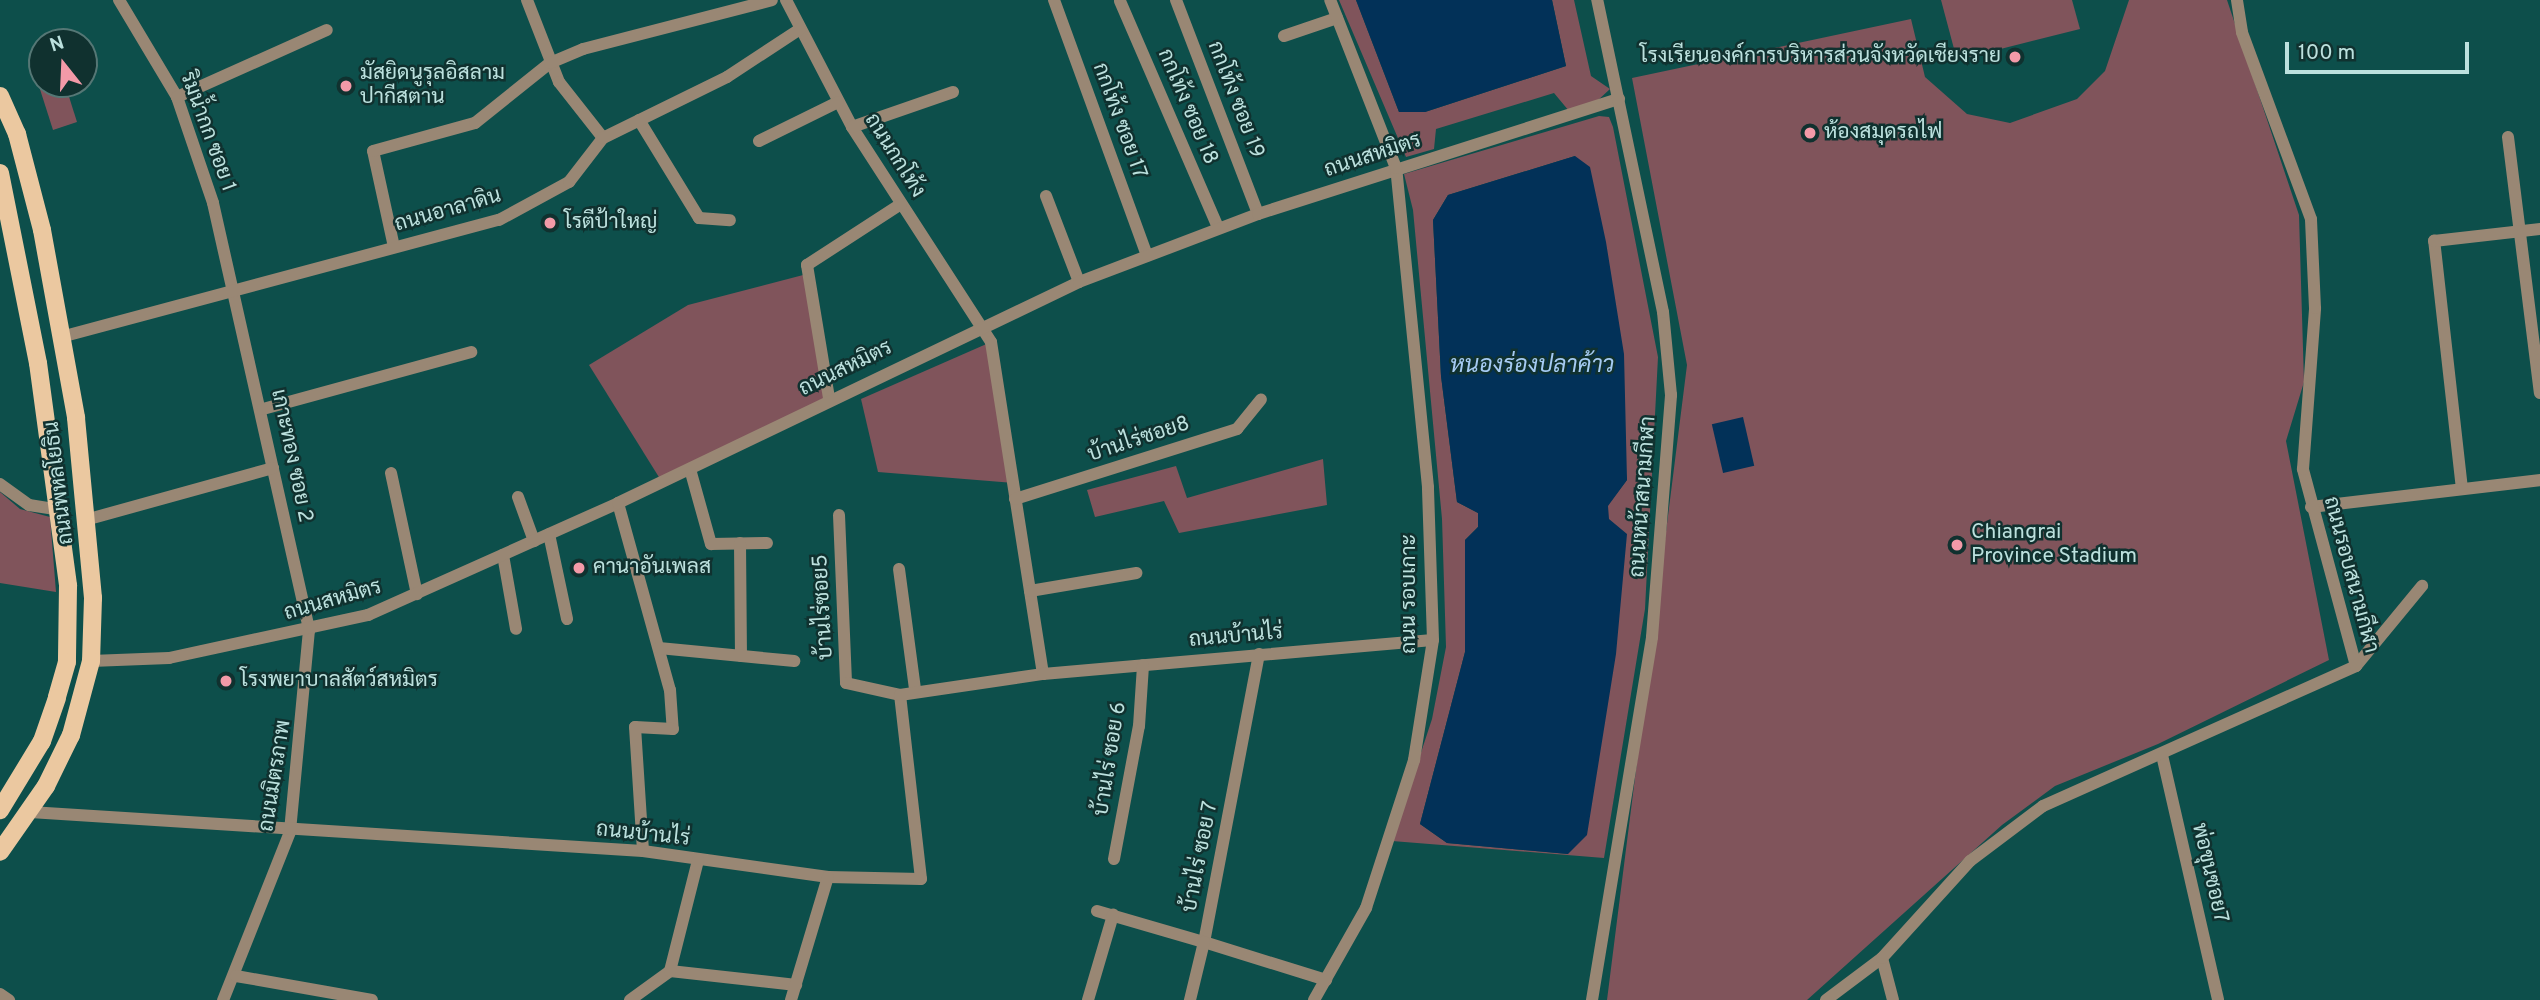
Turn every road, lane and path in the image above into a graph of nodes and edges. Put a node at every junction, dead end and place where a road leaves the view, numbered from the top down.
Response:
1 (119, 0) edge
2 (527, 0) edge
3 (772, 0) edge
4 (786, 0) edge
5 (1054, 0) edge
6 (1176, 0) edge
7 (1330, 0) edge
8 (1597, 0) edge
9 (2237, 0) edge
10 (1120, 1) edge
11 (1337, 18) junction
12 (800, 29) junction
13 (327, 30) dead end
14 (1284, 36) dead end
15 (550, 63) junction
16 (953, 92) dead end
17 (1, 97) edge
18 (177, 97) junction
19 (1619, 99) junction
20 (838, 102) junction
21 (639, 120) junction
22 (852, 127) junction
23 (2508, 137) dead end
24 (603, 138) junction
25 (759, 141) dead end
26 (1396, 168) junction
27 (0, 173) edge
28 (1046, 196) dead end
29 (901, 204) junction
30 (1258, 214) junction
31 (730, 220) dead end
32 (1218, 228) junction
33 (2540, 229) edge
34 (2520, 231) junction
35 (394, 247) junction
36 (1147, 256) junction
37 (1079, 282) junction
38 (235, 289) junction
39 (982, 324) junction
40 (61, 337) junction
41 (471, 352) dead end
42 (2540, 393) edge
43 (829, 398) junction
44 (1261, 399) dead end
45 (263, 408) junction
46 (273, 468) junction
47 (690, 469) junction
48 (391, 473) dead end
49 (2540, 480) edge
50 (0, 484) edge
51 (2462, 489) junction
52 (518, 498) dead end
53 (1015, 499) junction
54 (618, 503) junction
55 (2311, 507) junction
56 (62, 509) junction
57 (839, 515) dead end
58 (89, 519) junction
59 (549, 534) junction
60 (534, 541) junction
61 (740, 543) junction
62 (767, 543) dead end
63 (503, 555) junction
64 (899, 569) dead end
65 (1136, 573) dead end
66 (2422, 586) dead end
67 (1030, 591) junction
68 (417, 594) junction
69 (567, 619) dead end
70 (516, 629) dead end
71 (309, 630) junction
72 (1433, 640) junction
73 (659, 648) junction
74 (1259, 654) junction
75 (741, 656) junction
76 (91, 661) junction
77 (794, 661) dead end
78 (67, 662) junction
79 (1143, 664) junction
80 (2356, 666) junction
81 (1042, 674) junction
82 (915, 689) junction
83 (900, 695) junction
84 (2162, 755) junction
85 (0, 810) edge
86 (30, 812) junction
87 (290, 832) junction
88 (643, 851) junction
89 (0, 852) edge
90 (1114, 859) dead end
91 (698, 860) junction
92 (828, 877) junction
93 (1097, 911) dead end
94 (1112, 915) junction
95 (1204, 942) junction
96 (1882, 958) junction
97 (670, 971) junction
98 (236, 976) junction
99 (1326, 980) junction
100 (796, 985) junction
101 (0, 994) edge
102 (9, 1000) edge
103 (223, 1000) edge
104 (372, 1000) edge
105 (630, 1000) edge
106 (791, 1000) edge
107 (1088, 1000) edge
108 (1190, 1000) edge
109 (1314, 1000) edge
110 (1592, 1000) edge
111 (1826, 1000) edge
112 (1893, 1000) edge
113 (2218, 1000) edge

1 - 18 street, ริมน้ำกก ซอย 1
2 - 15 street
3 - 15 street
4 - 12 street, ถนนกกโท้ง
5 - 36 street, กกโท้ง ซอย 17
6 - 30 street, กกโท้ง ซอย 19
7 - 11 street, ถนน รอบเกาะ
8 - 19 street, ถนนหน้าสนามกีฬา
9 - 55 street, ถนนรอบสนามกีฬา
10 - 32 street, กกโท้ง ซอย 18
11 - 14 street
11 - 26 street, ถนน รอบเกาะ
12 - 20 street, ถนนกกโท้ง
12 - 21 street, ถนนอาลาดิน
13 - 18 street
15 - 24 street
15 - 35 street
16 - 22 street
17 - 40 main road, ถนนพหลโยธิน
18 - 38 street, ริมน้ำกก ซอย 1
19 - 26 street, ถนนสหมิตร
19 - 110 street, ถนนหน้าสนามกีฬา
20 - 22 street, ถนนกกโท้ง
20 - 25 street
21 - 24 street, ถนนอาลาดิน
21 - 31 street
22 - 29 street, ถนนกกโท้ง
23 - 34 street
24 - 35 street, ถนนอาลาดิน
26 - 30 street, ถนนสหมิตร
26 - 72 street, ถนน รอบเกาะ
27 - 56 main road, ถนนพหลโยธิน
28 - 37 street
29 - 39 street, ถนนกกโท้ง
29 - 43 street
30 - 32 street, ถนนสหมิตร
32 - 36 street, ถนนสหมิตร
33 - 34 street
34 - 42 street
34 - 51 street
35 - 38 street, ถนนอาลาดิน
36 - 37 street, ถนนสหมิตร
37 - 39 street, ถนนสหมิตร
38 - 40 street, ถนนอาลาดิน
38 - 45 street, เกาะทอง ซอย 2
39 - 43 street, ถนนสหมิตร
39 - 53 street
40 - 58 main road, ถนนพหลโยธิน
41 - 45 street
43 - 47 street, ถนนสหมิตร
44 - 53 street, บ้านไร่ซอย8
45 - 46 street, เกาะทอง ซอย 2
46 - 58 street
46 - 71 street, เกาะทอง ซอย 2
47 - 54 street, ถนนสหมิตร
47 - 61 street
48 - 68 street
49 - 51 street
50 - 56 street
51 - 55 street
52 - 60 street
53 - 67 street
54 - 59 street, ถนนสหมิตร
54 - 73 street
55 - 80 street, ถนนรอบสนามกีฬา
56 - 78 main road, ถนนพหลโยธิน
57 - 83 street, บ้านไร่ซอย5
58 - 76 main road, ถนนพหลโยธิน
59 - 60 street, ถนนสหมิตร
59 - 69 street
60 - 63 street, ถนนสหมิตร
61 - 62 street
61 - 75 street
63 - 68 street, ถนนสหมิตร
63 - 70 street
64 - 82 street
65 - 67 street
66 - 80 street
67 - 81 street
68 - 71 street, ถนนสหมิตร
71 - 76 street, ถนนสหมิตร
71 - 87 street, ถนนมิตรภาพ
72 - 74 street, ถนนบ้านไร่
72 - 99 street, ถนน รอบเกาะ
73 - 75 street
73 - 88 street
74 - 79 street, ถนนบ้านไร่
74 - 95 street, บ้านไร่ ซอย 7
75 - 77 street
76 - 78 main road
76 - 86 main road, ถนนพหลโยธิน
78 - 85 main road, ถนนพหลโยธิน
79 - 81 street, ถนนบ้านไร่
79 - 90 street, บ้านไร่ ซอย 6
80 - 84 street, ถนนรอบสนามกีฬา
81 - 82 street, ถนนบ้านไร่
82 - 83 street, ถนนบ้านไร่
83 - 92 street, ถนนบ้านไร่
84 - 96 street, ถนนรอบสนามกีฬา
84 - 113 street, พ่อขุนซอย7
86 - 87 street, ถนนบ้านไร่
86 - 89 main road, ถนนพหลโยธิน
87 - 88 street, ถนนบ้านไร่
87 - 98 street, ถนนมิตรภาพ
88 - 91 street, ถนนบ้านไร่
91 - 92 street, ถนนบ้านไร่
91 - 97 street
92 - 100 street
93 - 94 street
94 - 95 street
94 - 107 street
95 - 99 street, บ้านไร่ ซอย 7
95 - 108 street
96 - 111 street, ถนนรอบสนามกีฬา
96 - 112 street
97 - 100 street
97 - 105 street
98 - 103 street, ถนนมิตรภาพ
98 - 104 street
99 - 109 street, ถนน รอบเกาะ
100 - 106 street
101 - 102 street

